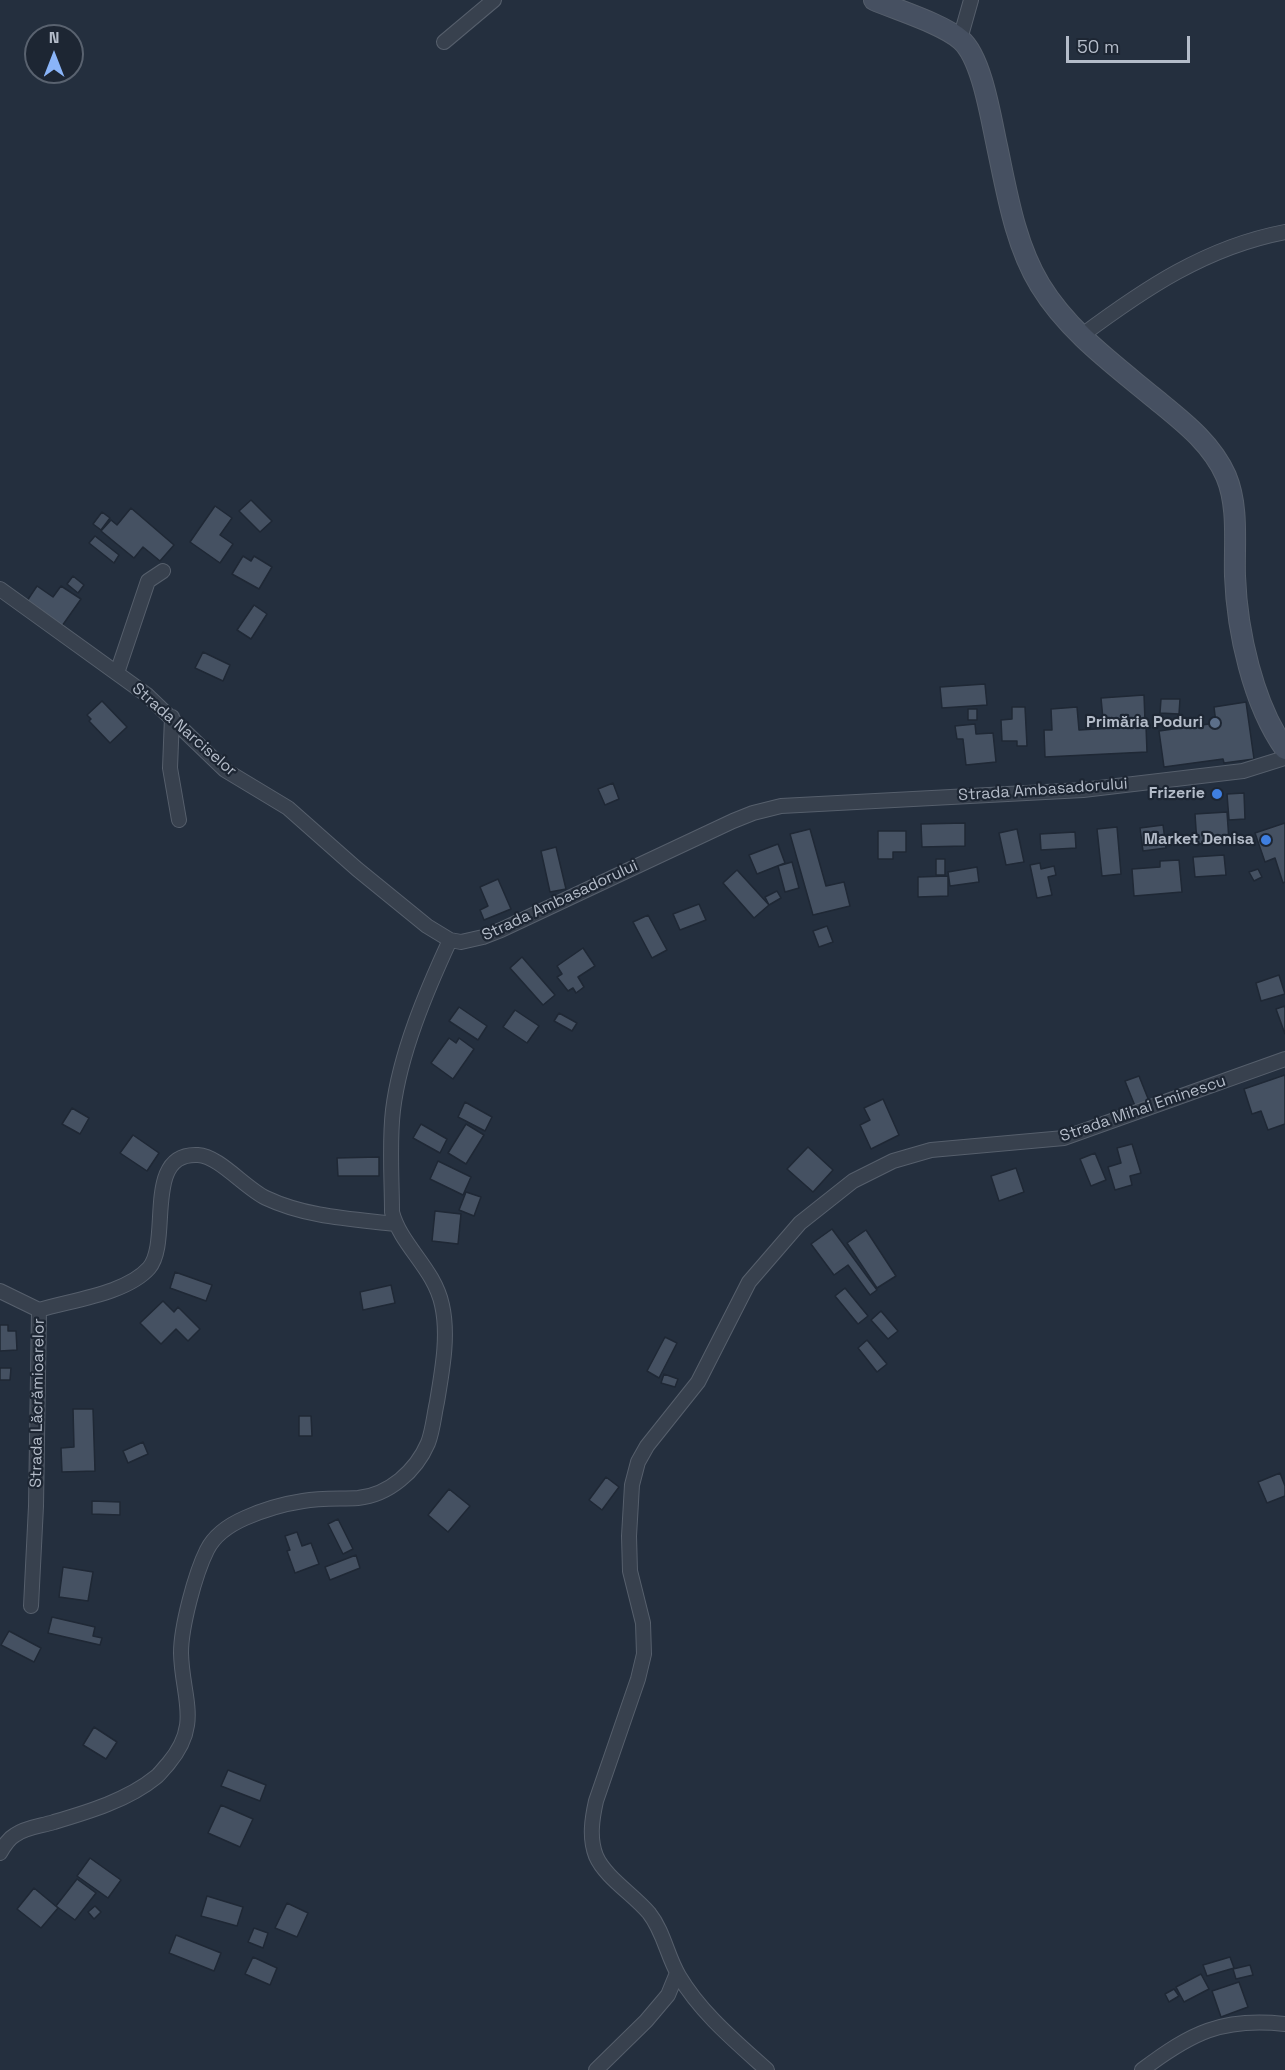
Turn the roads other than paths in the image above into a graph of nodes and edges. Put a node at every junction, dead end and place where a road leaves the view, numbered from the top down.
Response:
1 (494, 0) edge
2 (874, 0) edge
3 (970, 0) edge
4 (960, 39) junction
5 (444, 42) dead end
6 (1285, 232) edge
7 (1081, 336) junction
8 (163, 571) dead end
9 (0, 589) edge
10 (117, 673) junction
11 (172, 717) junction
12 (1285, 749) edge
13 (1285, 758) edge
14 (179, 820) dead end
15 (450, 940) junction
16 (1285, 1059) edge
17 (395, 1224) junction
18 (0, 1291) edge
19 (39, 1310) junction
20 (32, 1606) dead end
21 (0, 1853) edge
22 (677, 1972) junction
23 (1285, 2024) edge
24 (596, 2070) edge
25 (766, 2070) edge
26 (1142, 2070) edge

1 - 5 street
2 - 4 main road
3 - 4 street
4 - 7 main road
6 - 7 street
7 - 12 main road
8 - 10 street
9 - 10 street, Strada Narciselor
10 - 11 street, Strada Narciselor
11 - 14 street
11 - 15 street, Strada Narciselor
13 - 15 street, Strada Ambasadorului
15 - 17 street
16 - 22 street, Strada Mihai Eminescu
17 - 19 street, Strada Lăcrămioarelor
17 - 21 street
18 - 19 street
19 - 20 street, Strada Lăcrămioarelor
22 - 24 street
22 - 25 street, Strada Mihai Eminescu
23 - 26 street

